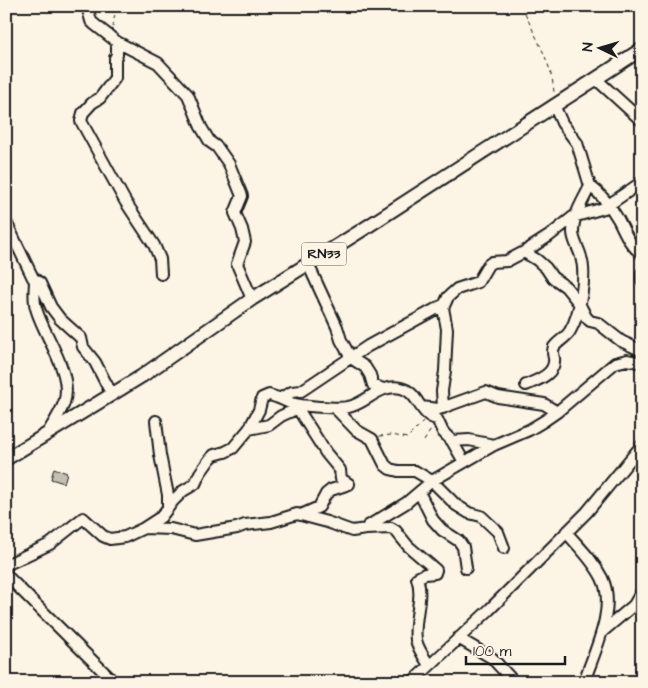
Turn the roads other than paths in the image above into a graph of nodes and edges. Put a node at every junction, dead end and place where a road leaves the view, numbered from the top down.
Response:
1 (87, 6) edge
2 (113, 40) junction
3 (642, 49) edge
4 (596, 79) junction
5 (554, 105) junction
6 (642, 121) edge
7 (642, 182) edge
8 (590, 186) junction
9 (608, 205) junction
10 (576, 216) junction
11 (6, 222) edge
12 (524, 252) junction
13 (642, 254) edge
14 (308, 264) junction
15 (642, 273) edge
16 (161, 274) dead end
17 (36, 280) junction
18 (642, 280) edge
19 (252, 299) junction
20 (579, 303) junction
21 (445, 304) junction
22 (640, 350) dead end
23 (351, 358) junction
24 (642, 363) edge
25 (526, 384) dead end
26 (383, 389) junction
27 (112, 395) junction
28 (280, 398) junction
29 (301, 407) junction
30 (421, 407) junction
31 (443, 408) junction
32 (336, 409) junction
33 (557, 412) junction
34 (156, 421) dead end
35 (249, 430) junction
36 (47, 434) junction
37 (452, 441) junction
38 (494, 445) junction
39 (640, 452) edge
40 (6, 459) edge
41 (464, 462) junction
42 (432, 481) junction
43 (419, 492) junction
44 (168, 508) junction
45 (301, 515) junction
46 (144, 528) junction
47 (360, 530) junction
48 (566, 532) junction
49 (504, 548) dead end
50 (6, 565) edge
51 (466, 568) dead end
52 (6, 575) edge
53 (642, 591) edge
54 (602, 632) junction
55 (458, 638) junction
56 (429, 665) junction
57 (114, 682) edge
58 (412, 682) edge
59 (514, 682) edge
60 (584, 682) edge

1 - 2 street
2 - 16 street
2 - 19 street
3 - 4 main road, RN33
4 - 5 main road, RN33
4 - 6 street
5 - 8 street
5 - 14 main road, RN33
7 - 9 street
8 - 9 street
8 - 10 street
9 - 10 street
9 - 13 street
10 - 12 street
10 - 20 street
11 - 17 street
12 - 20 street
12 - 21 street
14 - 19 main road, RN33
14 - 23 street
15 - 18 street
17 - 27 street
17 - 36 street
19 - 27 main road, RN33
20 - 22 street
20 - 25 street
21 - 23 street
21 - 31 street
23 - 26 street
23 - 28 street
24 - 33 street
26 - 30 street
26 - 32 street
27 - 36 main road, RN33
28 - 29 street
28 - 35 street
29 - 32 street
29 - 35 street
29 - 45 street
30 - 31 street
30 - 37 street
31 - 33 street
32 - 42 street
33 - 38 street
34 - 44 street
35 - 44 street
36 - 40 main road, RN33
37 - 38 street
37 - 41 street
38 - 41 street
39 - 48 street
41 - 42 street
42 - 43 street
42 - 49 street
43 - 47 street
43 - 51 street
44 - 46 street
45 - 46 street
45 - 47 street
46 - 50 street
47 - 56 street
48 - 54 street
48 - 55 street
52 - 57 street
53 - 54 street
54 - 60 street
55 - 56 street
55 - 59 street
56 - 58 street

